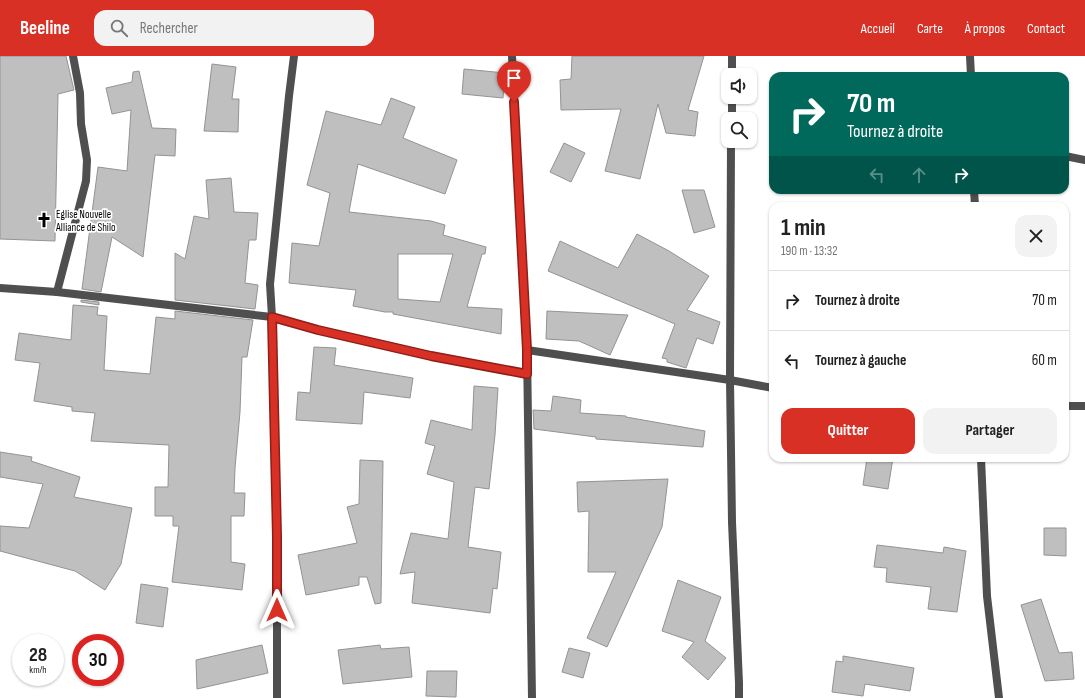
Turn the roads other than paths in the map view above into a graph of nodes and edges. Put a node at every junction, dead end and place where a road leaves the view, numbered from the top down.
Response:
1 (73, 56) edge
2 (294, 56) edge
3 (512, 56) edge
4 (732, 56) edge
5 (970, 56) edge
6 (732, 68) edge
7 (971, 72) edge
8 (732, 148) edge
9 (1069, 157) edge
10 (1085, 160) edge
11 (0, 288) edge
12 (57, 292) junction
13 (272, 317) junction
14 (527, 350) junction
15 (527, 374) junction
16 (730, 380) junction
17 (769, 387) edge
18 (1069, 406) edge
19 (1085, 406) edge
20 (981, 462) edge
21 (277, 698) edge
22 (532, 698) edge
23 (739, 698) edge
24 (999, 698) edge

1 - 12 street
2 - 13 street
3 - 14 street
4 - 6 street
5 - 7 street
8 - 16 street
9 - 10 street
11 - 12 street
12 - 13 street
13 - 15 street
13 - 21 street
14 - 15 street
14 - 16 street
15 - 22 street
16 - 17 street
16 - 23 street
18 - 19 street
20 - 24 street

